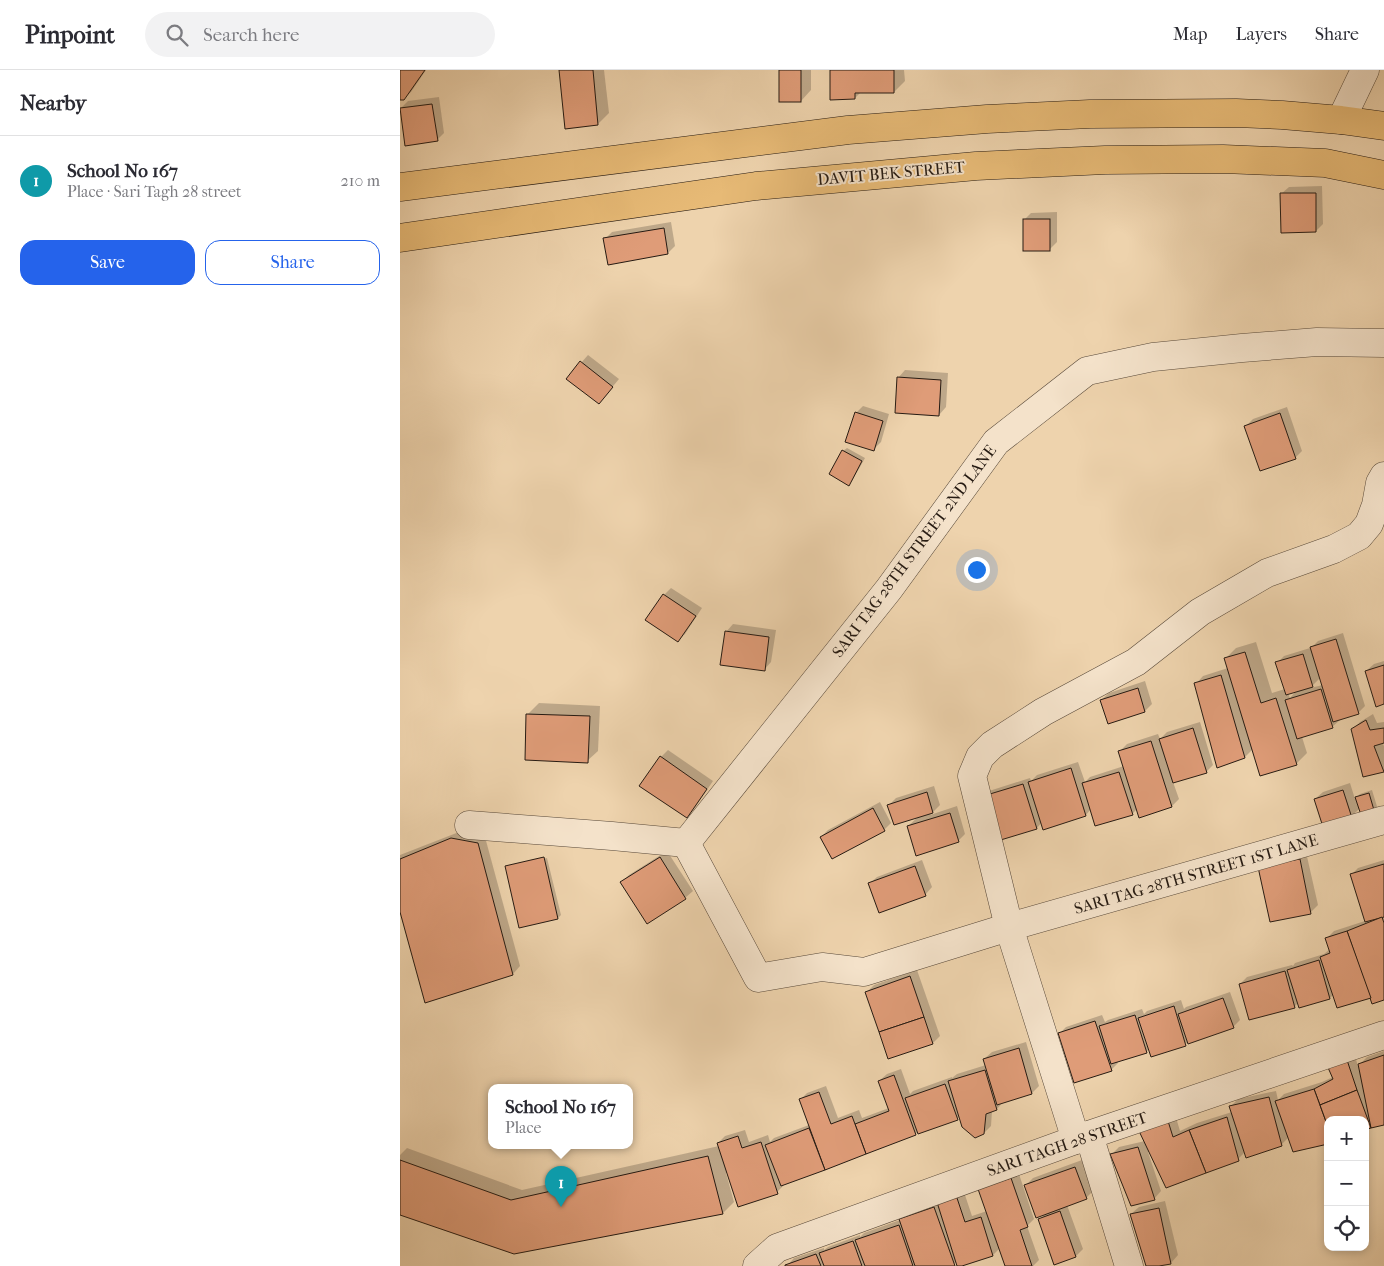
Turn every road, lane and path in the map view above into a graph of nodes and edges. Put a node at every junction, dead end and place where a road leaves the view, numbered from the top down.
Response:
1 (1365, 70) edge
2 (1342, 120) junction
3 (1384, 126) edge
4 (1384, 175) edge
5 (400, 187) edge
6 (400, 238) edge
7 (1384, 343) edge
8 (1384, 476) edge
9 (1384, 820) edge
10 (469, 825) dead end
11 (686, 843) junction
12 (1009, 927) junction
13 (1384, 1035) edge
14 (1082, 1138) junction
15 (757, 1266) edge
16 (1129, 1266) edge

1 - 2 street
2 - 3 main road
2 - 5 main road
4 - 6 main road, DAVIT BEK STREET
7 - 11 street, SARI TAG 28TH STREET 2ND LANE
8 - 12 street
9 - 12 street, SARI TAG 28TH STREET 1ST LANE
10 - 11 street
11 - 12 street, SARI TAG 28TH STREET 1ST LANE
12 - 14 street
13 - 14 street, SARI TAGH 28 STREET
14 - 15 street, SARI TAGH 28 STREET
14 - 16 street

